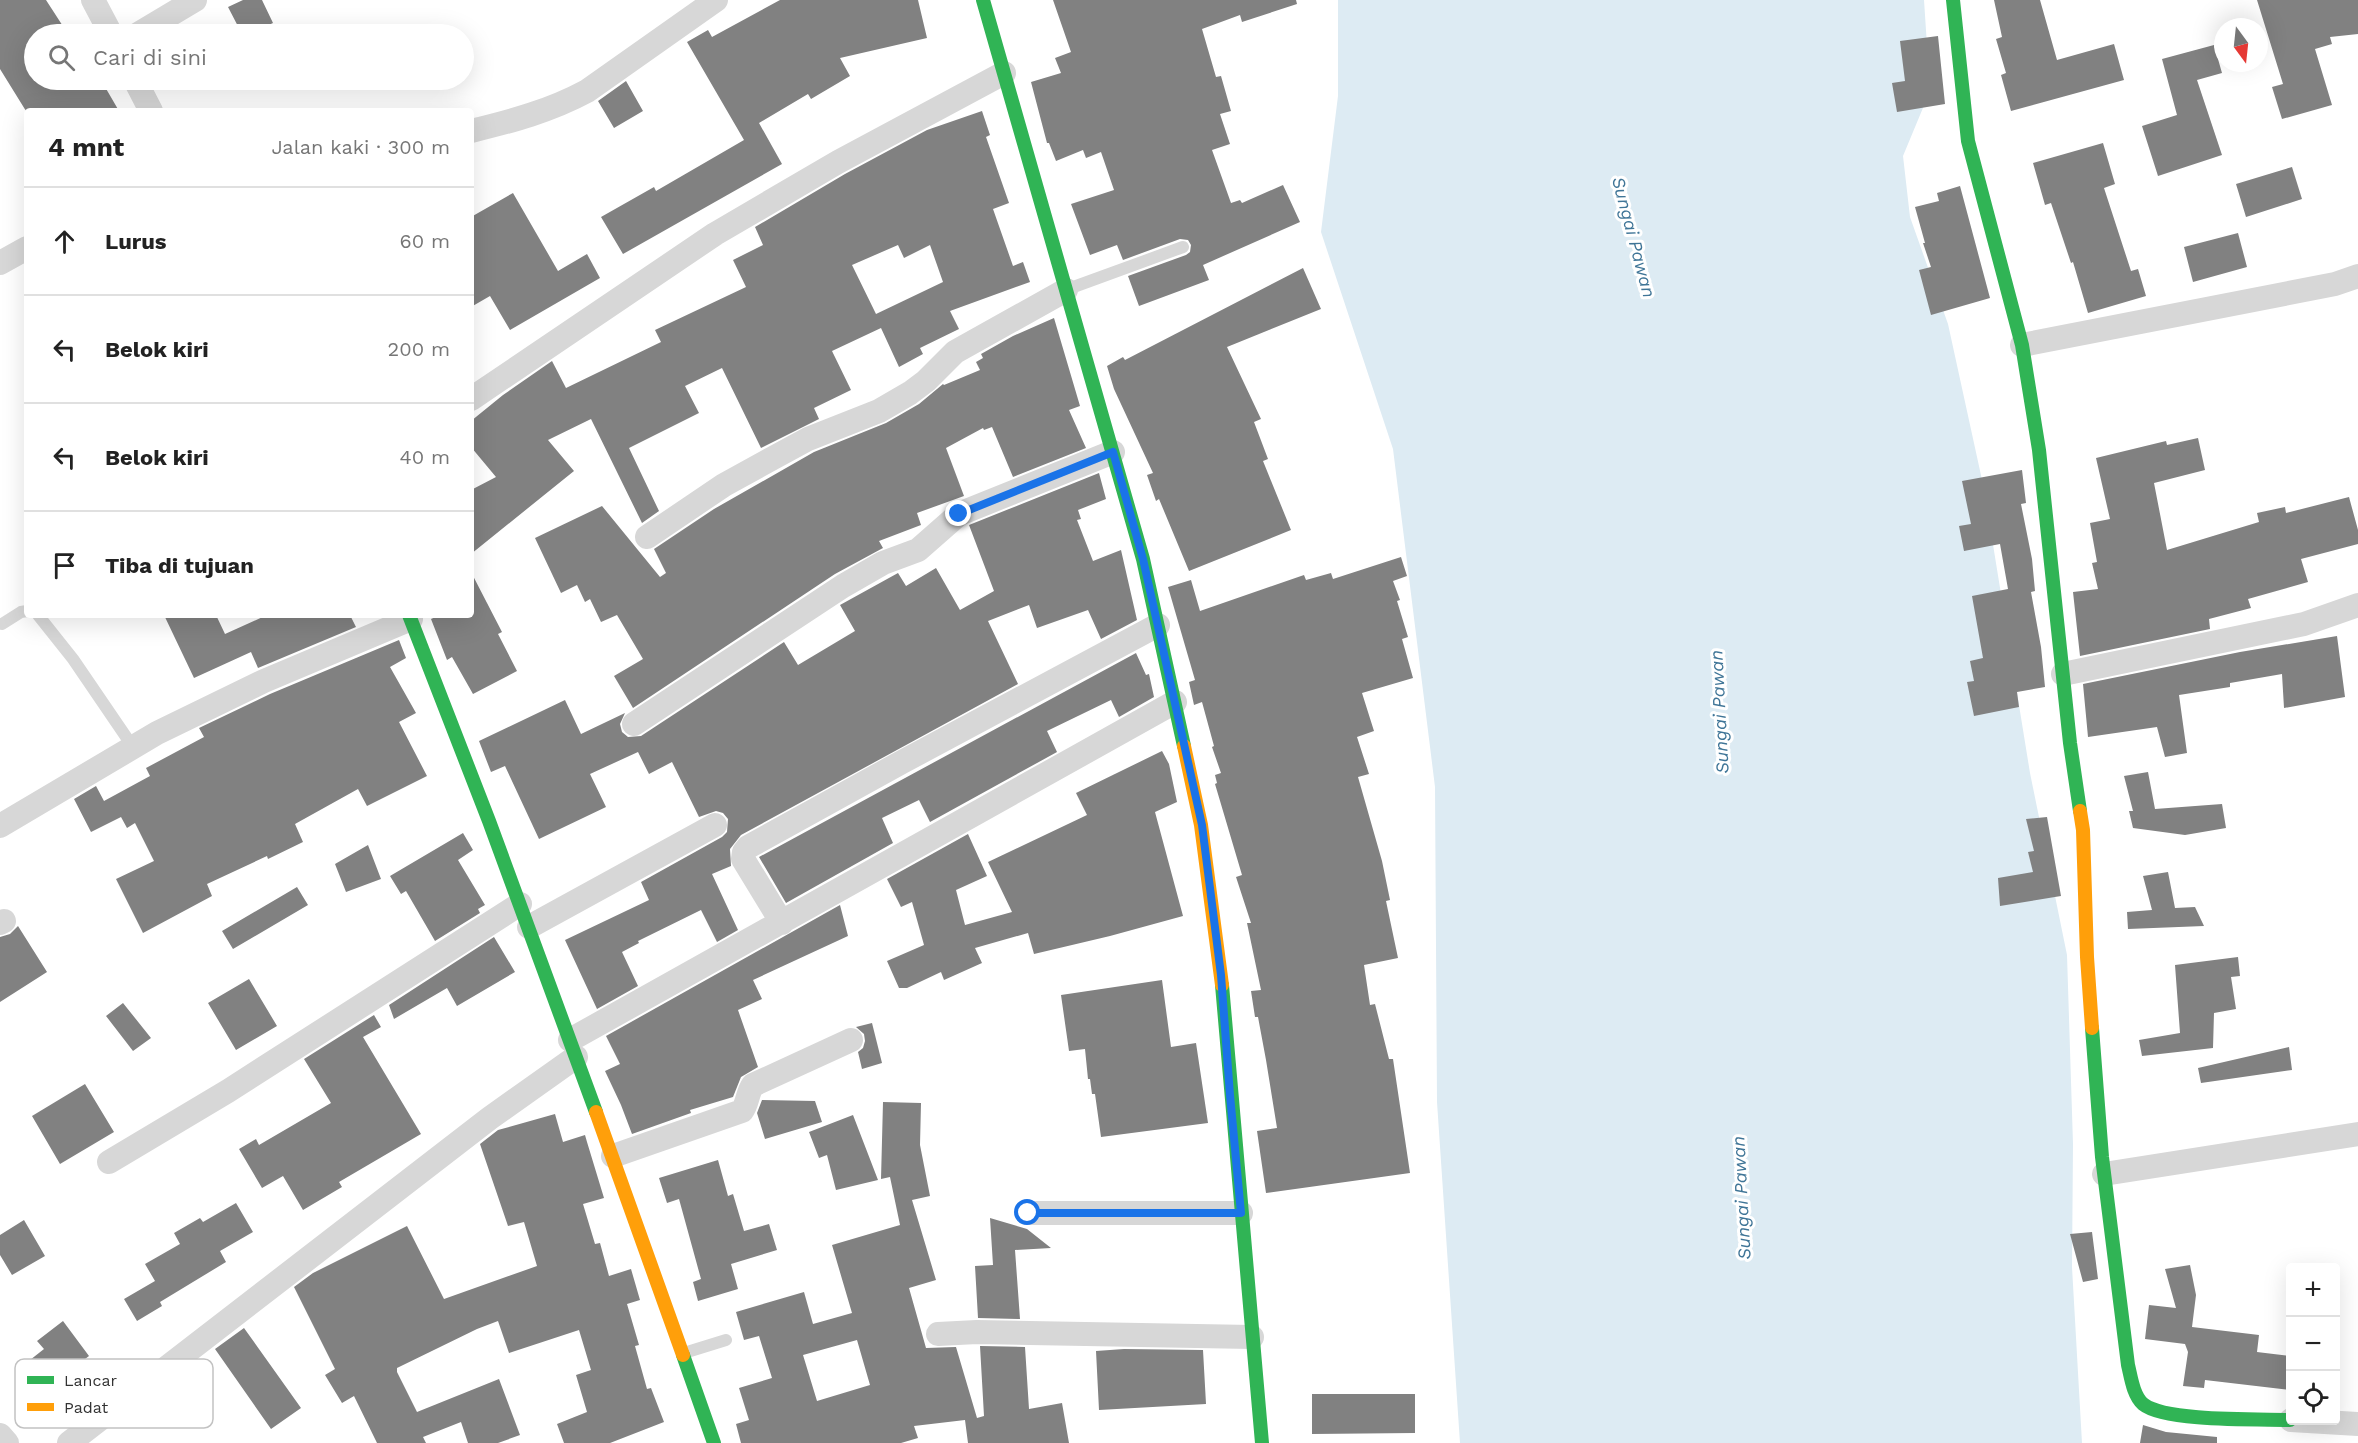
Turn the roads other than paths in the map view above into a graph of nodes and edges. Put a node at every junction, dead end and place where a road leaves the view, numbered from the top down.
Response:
1 (93, 0) edge
2 (195, 0) edge
3 (716, 0) edge
4 (982, 0) edge
5 (1953, 0) edge
6 (106, 24) edge
7 (155, 24) edge
8 (1004, 73) junction
9 (140, 90) edge
10 (149, 108) edge
11 (474, 130) edge
12 (1183, 248) dead end
13 (24, 250) edge
14 (0, 263) edge
15 (2358, 276) edge
16 (1066, 290) junction
17 (2022, 345) junction
18 (474, 397) edge
19 (1113, 452) junction
20 (647, 537) dead end
21 (2358, 605) edge
22 (24, 612) edge
23 (40, 618) edge
24 (408, 618) edge
25 (410, 618) edge
26 (2, 624) dead end
27 (1158, 626) junction
28 (2063, 674) junction
29 (1175, 702) junction
30 (634, 724) dead end
31 (133, 747) junction
32 (715, 825) dead end
33 (0, 826) edge
34 (520, 904) junction
35 (782, 923) junction
36 (529, 927) junction
37 (851, 1040) dead end
38 (573, 1049) junction
39 (2358, 1134) edge
40 (613, 1156) junction
41 (109, 1162) dead end
42 (2104, 1174) junction
43 (1028, 1213) dead end
44 (1241, 1213) junction
45 (938, 1334) dead end
46 (1252, 1337) junction
47 (726, 1340) dead end
48 (682, 1354) junction
49 (178, 1359) edge
50 (2286, 1420) edge
51 (2340, 1423) edge
52 (2358, 1424) edge
53 (88, 1428) edge
54 (0, 1435) edge
55 (6, 1443) edge
56 (69, 1443) edge
57 (714, 1443) edge
58 (1262, 1443) edge

1 - 6 street
2 - 7 street
3 - 11 street
4 - 8 street
5 - 17 street
8 - 16 street
8 - 18 street
9 - 10 street
12 - 16 lane
13 - 14 street
15 - 17 street
16 - 19 street
16 - 20 street
17 - 28 street
19 - 27 street
19 - 30 street
21 - 28 street
22 - 26 lane
23 - 31 lane
24 - 31 street
25 - 34 street
27 - 29 street
27 - 35 street
28 - 42 street
29 - 35 street
29 - 44 street
31 - 33 street
32 - 36 street
34 - 36 street
34 - 41 street
35 - 38 street
36 - 38 street
37 - 40 street
38 - 40 street
38 - 49 street
39 - 42 street
40 - 48 street
42 - 50 street
43 - 44 street
44 - 46 street
45 - 46 street
46 - 58 street
47 - 48 lane
48 - 57 street
51 - 52 street
53 - 56 street
54 - 55 street

